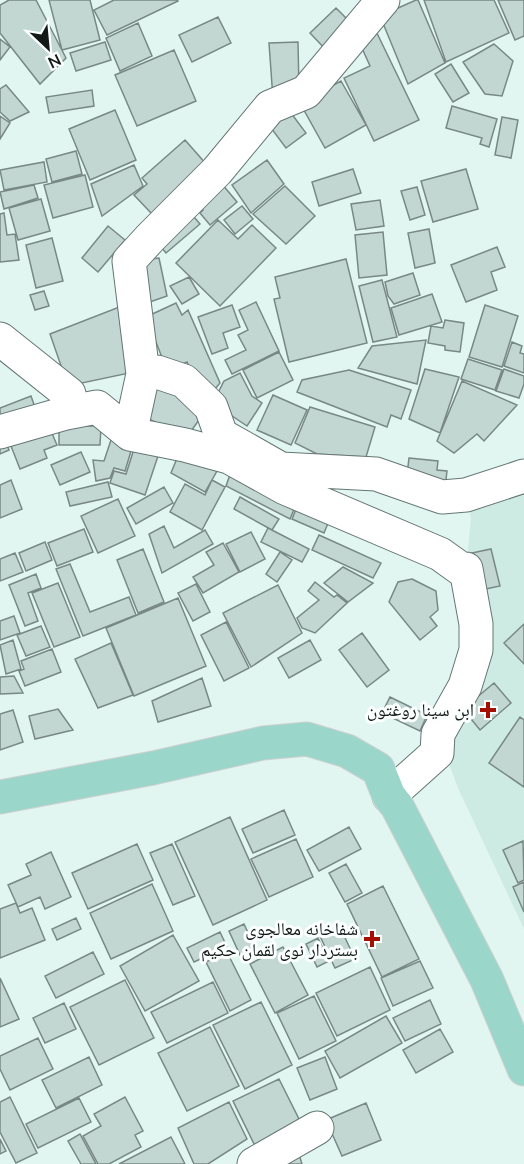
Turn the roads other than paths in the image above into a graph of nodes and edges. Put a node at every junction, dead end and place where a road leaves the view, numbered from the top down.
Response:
1 (383, 0) edge
2 (0, 339) edge
3 (143, 374) junction
4 (73, 411) junction
5 (0, 432) edge
6 (130, 434) junction
7 (524, 476) edge
8 (389, 796) junction
9 (0, 797) edge
10 (524, 1069) edge
11 (317, 1128) dead end
12 (254, 1164) edge

1 - 3 street
2 - 4 street
3 - 6 street
3 - 7 street
4 - 5 street
4 - 6 street
6 - 8 street
8 - 9 main road
8 - 10 main road
11 - 12 street

